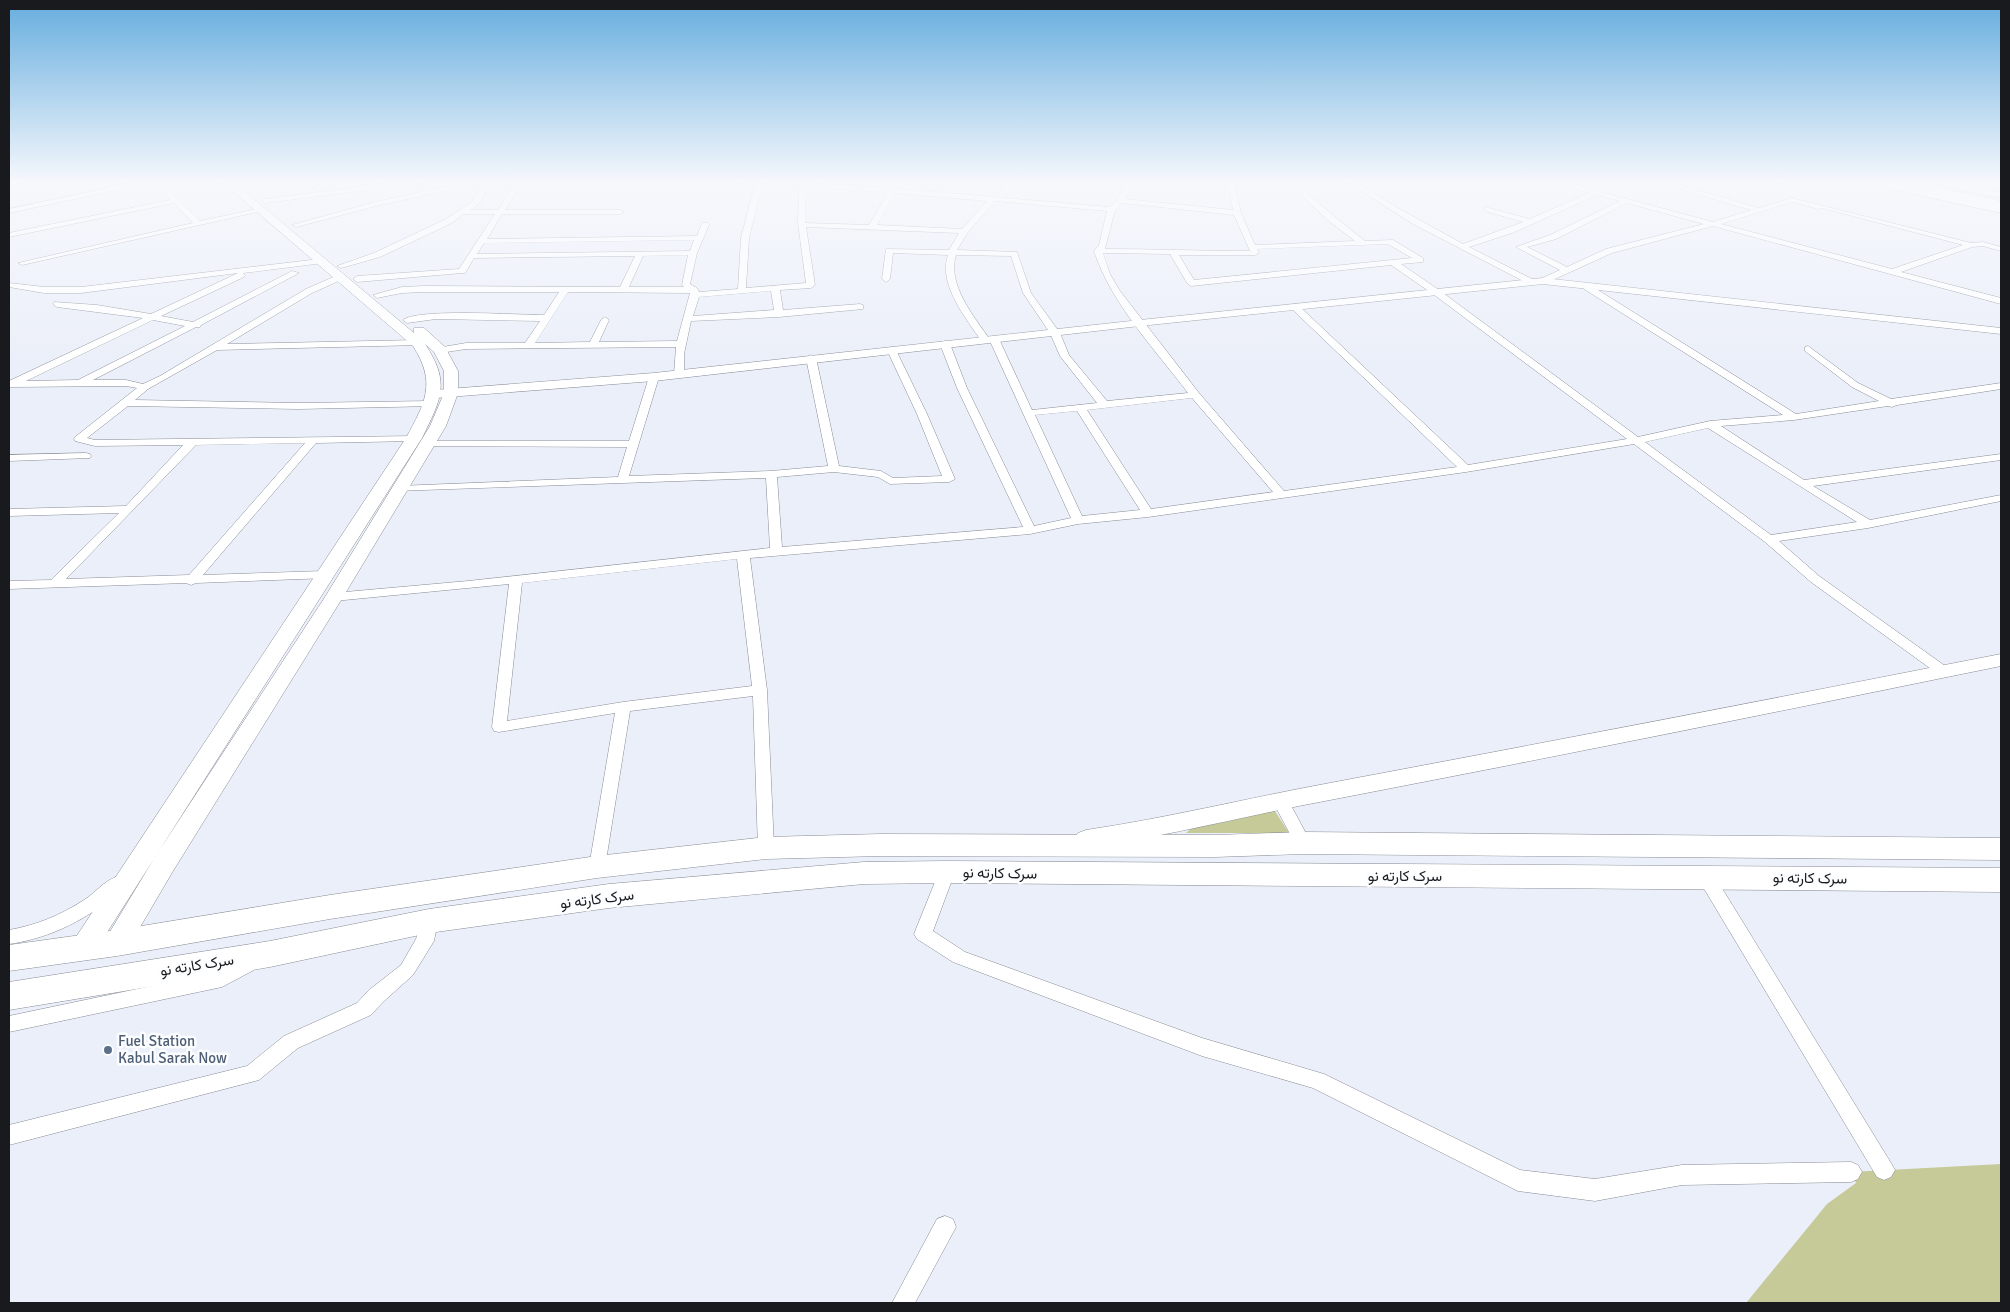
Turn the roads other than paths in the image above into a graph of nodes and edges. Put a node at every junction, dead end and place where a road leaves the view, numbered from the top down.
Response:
1 (116, 242) edge
2 (301, 242) edge
3 (312, 242) edge
4 (404, 242) edge
5 (481, 242) edge
6 (697, 242) edge
7 (745, 242) edge
8 (803, 242) edge
9 (959, 242) edge
10 (1104, 242) edge
11 (1250, 242) edge
12 (1384, 242) edge
13 (1390, 242) edge
14 (1453, 242) edge
15 (1475, 242) edge
16 (1536, 242) edge
17 (1640, 242) edge
18 (1784, 242) edge
19 (1960, 242) edge
20 (1363, 243) joint
21 (1971, 245) junction
22 (1252, 247) junction
23 (1462, 247) junction
24 (2001, 249) edge
25 (1098, 251) junction
26 (1174, 252) junction
27 (693, 253) junction
28 (953, 253) junction
29 (640, 254) junction
30 (473, 256) junction
31 (320, 261) junction
32 (22, 263) dead end
33 (1393, 263) junction
34 (253, 269) junction
35 (1567, 270) junction
36 (1895, 271) junction
37 (340, 272) junction
38 (294, 273) dead end
39 (357, 279) junction
40 (886, 279) dead end
41 (1537, 282) junction
42 (9, 285) edge
43 (1587, 287) junction
44 (775, 288) junction
45 (565, 290) junction
46 (623, 290) junction
47 (742, 290) junction
48 (695, 292) junction
49 (1436, 292) junction
50 (377, 295) junction
51 (2001, 301) edge
52 (57, 304) dead end
53 (860, 307) dead end
54 (1294, 307) junction
55 (778, 314) junction
56 (154, 317) junction
57 (548, 318) junction
58 (686, 319) junction
59 (406, 320) junction
60 (605, 320) dead end
61 (1140, 323) junction
62 (197, 325) junction
63 (2001, 330) edge
64 (1055, 333) junction
65 (989, 339) junction
66 (418, 343) junction
67 (529, 344) junction
68 (682, 344) junction
69 (945, 344) junction
70 (593, 345) junction
71 (215, 347) junction
72 (1808, 349) dead end
73 (440, 350) junction
74 (892, 350) junction
75 (812, 358) junction
76 (679, 374) junction
77 (654, 377) junction
78 (10, 384) edge
79 (77, 384) junction
80 (2001, 386) edge
81 (144, 387) junction
82 (1195, 395) junction
83 (439, 397) junction
84 (126, 403) junction
85 (1104, 404) junction
86 (1892, 404) junction
87 (1080, 407) junction
88 (1029, 413) junction
89 (1794, 417) junction
90 (1710, 424) junction
91 (193, 440) junction
92 (313, 440) junction
93 (421, 441) junction
94 (1635, 441) junction
95 (634, 444) junction
96 (86, 456) dead end
97 (2001, 457) edge
98 (9, 458) edge
99 (834, 469) junction
100 (1466, 469) junction
101 (771, 474) junction
102 (623, 479) junction
103 (1802, 484) junction
104 (398, 489) junction
105 (1281, 494) junction
106 (2001, 498) edge
107 (129, 509) junction
108 (9, 512) edge
109 (1148, 513) junction
110 (1078, 520) junction
111 (1868, 524) junction
112 (1030, 530) junction
113 (1769, 539) junction
114 (776, 551) junction
115 (743, 554) junction
116 (324, 575) junction
117 (190, 580) junction
118 (516, 580) junction
119 (54, 584) junction
120 (9, 585) edge
121 (334, 597) junction
122 (2001, 660) edge
123 (1943, 671) junction
124 (760, 690) junction
125 (623, 707) junction
126 (1281, 802) junction
127 (1303, 843) junction
128 (1042, 845) junction
129 (1173, 845) junction
130 (766, 848) junction
131 (2001, 849) edge
132 (164, 864) junction
133 (136, 866) junction
134 (598, 867) junction
135 (947, 872) junction
136 (1187, 875) junction
137 (1706, 877) junction
138 (2001, 880) edge
139 (429, 920) junction
140 (9, 938) edge
141 (117, 943) junction
142 (83, 948) junction
143 (270, 954) junction
144 (9, 958) edge
145 (9, 996) edge
146 (9, 1024) edge
147 (9, 1135) edge
148 (1884, 1170) dead end
149 (1851, 1172) dead end
150 (945, 1227) dead end
151 (903, 1303) edge

1 - 32 street
2 - 31 main road
3 - 37 main road
4 - 37 street
5 - 30 street
6 - 27 street
7 - 47 street
8 - 44 street
9 - 28 street
10 - 25 street
11 - 22 street
12 - 20 street
13 - 33 street
14 - 23 street
15 - 23 street
16 - 35 street
17 - 35 street
18 - 36 street
19 - 21 street
20 - 22 street
21 - 24 street
21 - 36 street
22 - 26 street
23 - 41 street
25 - 26 street
25 - 61 street
26 - 33 street
27 - 29 street
27 - 48 street
28 - 40 street
28 - 64 street
28 - 65 street
29 - 30 street
29 - 46 street
30 - 39 street
31 - 34 street
31 - 37 main road
33 - 49 street
34 - 42 street
34 - 56 street
35 - 41 street
36 - 51 street
37 - 39 main road
37 - 66 main road
37 - 71 street
38 - 62 street
39 - 50 main road
41 - 43 street
41 - 49 street
43 - 63 street
43 - 89 street
44 - 47 street
44 - 55 street
45 - 46 street
45 - 50 street
45 - 57 street
46 - 48 street
47 - 48 street
48 - 58 street
49 - 54 street
49 - 94 street
50 - 59 main road
52 - 56 street
53 - 55 street
54 - 61 street
54 - 100 street
55 - 58 street
56 - 62 street
56 - 78 street
57 - 59 street
57 - 67 street
58 - 68 street
59 - 73 main road
60 - 70 street
61 - 64 street
61 - 82 street
62 - 79 street
64 - 65 street
64 - 85 street
65 - 69 street
65 - 88 street
66 - 71 street
66 - 83 main road
67 - 70 street
67 - 73 street
68 - 70 street
68 - 76 street
69 - 74 street
69 - 112 street
71 - 81 street
72 - 86 street
73 - 83 main road
74 - 75 street
74 - 99 street
75 - 76 street
75 - 99 street
76 - 77 street
77 - 83 street
77 - 95 street
78 - 79 street
79 - 81 street
80 - 86 street
81 - 84 street
82 - 85 street
82 - 105 street
83 - 84 street
83 - 93 main road
84 - 91 street
85 - 87 street
86 - 89 street
87 - 88 street
87 - 109 street
88 - 110 street
89 - 90 street
90 - 94 street
90 - 103 street
91 - 92 street
91 - 107 street
92 - 93 street
92 - 117 street
93 - 95 street
93 - 104 main road
93 - 116 main road
94 - 100 street
94 - 113 street
95 - 102 street
96 - 98 street
97 - 103 street
99 - 101 street
100 - 105 street
101 - 102 street
101 - 114 street
102 - 104 street
103 - 111 street
104 - 121 main road
105 - 109 street
106 - 111 street
107 - 108 street
107 - 119 street
109 - 110 street
110 - 112 street
111 - 113 street
112 - 114 street
113 - 123 street
114 - 115 street
115 - 118 street
115 - 124 street
116 - 117 street
116 - 133 main road
117 - 119 street
118 - 121 street
118 - 125 street
119 - 120 street
121 - 132 main road
122 - 123 main road
123 - 126 main road
124 - 125 street
124 - 130 street
125 - 134 street
126 - 127 street
126 - 128 main road
127 - 129 highway, سرک کارته نو
127 - 131 highway, سرک کارته نو
128 - 129 highway, سرک کارته نو
128 - 130 highway, سرک کارته نو
129 - 136 highway
130 - 134 highway, سرک کارته نو
132 - 133 main road
132 - 141 main road
133 - 140 street
133 - 142 main road
134 - 141 highway, سرک کارته نو
135 - 136 highway, سرک کارته نو
135 - 139 highway, سرک کارته نو
135 - 149 street
136 - 137 highway, سرک کارته نو
137 - 138 highway, سرک کارته نو
137 - 148 street
139 - 143 highway, سرک کارته نو
139 - 147 street
141 - 142 highway, سرک کارته نو
142 - 144 highway, سرک کارته نو
143 - 145 highway, سرک کارته نو
143 - 146 street
150 - 151 street

